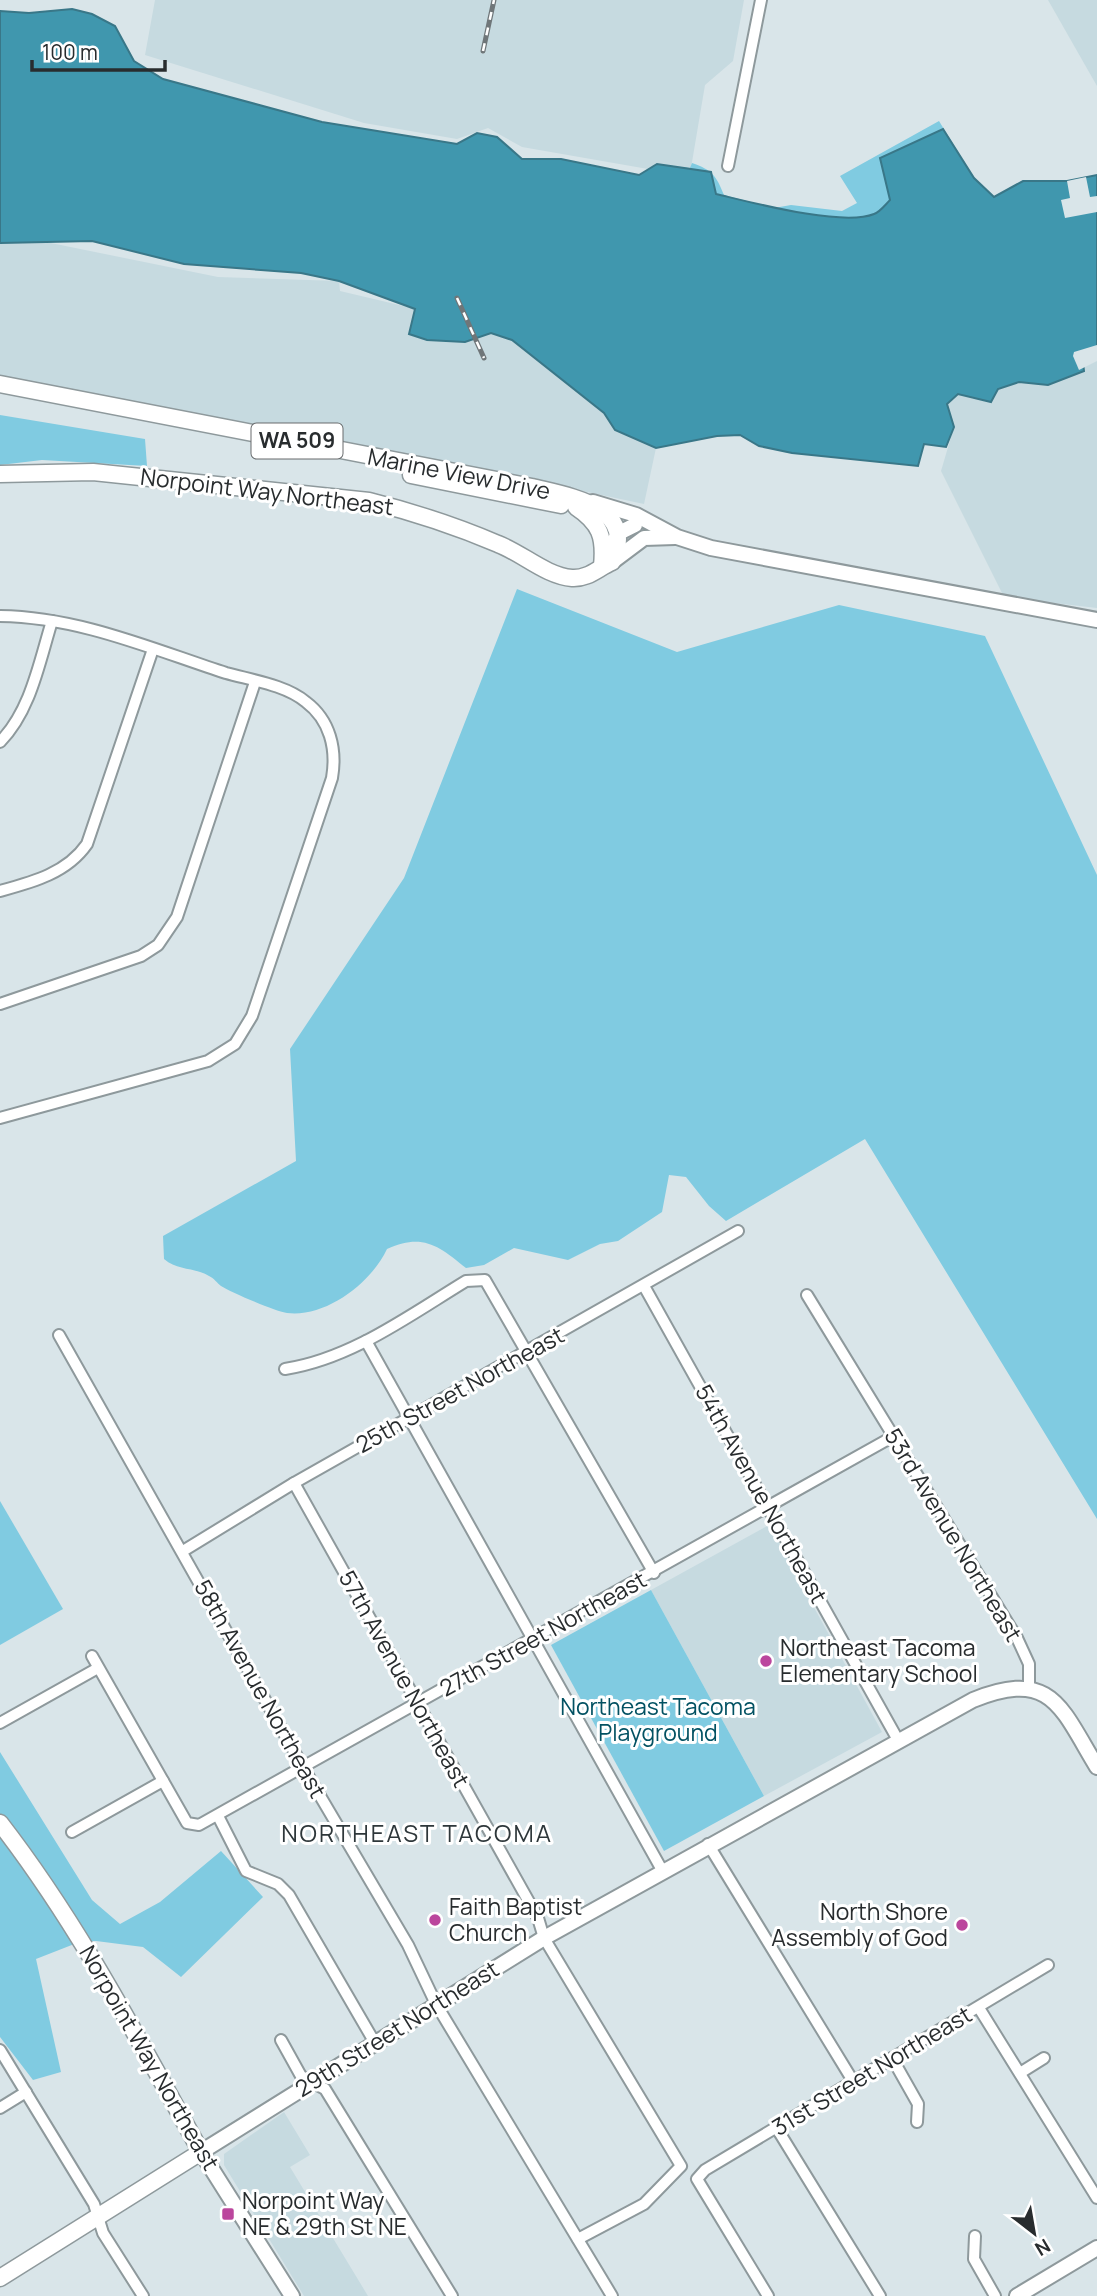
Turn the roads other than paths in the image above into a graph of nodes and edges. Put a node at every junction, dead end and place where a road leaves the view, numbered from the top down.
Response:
1 (761, 0) edge
2 (728, 166) dead end
3 (0, 384) edge
4 (0, 394) edge
5 (0, 474) edge
6 (576, 508) junction
7 (599, 508) junction
8 (635, 525) junction
9 (672, 534) junction
10 (617, 536) junction
11 (606, 561) junction
12 (0, 617) edge
13 (1097, 620) edge
14 (52, 621) junction
15 (153, 649) junction
16 (254, 681) junction
17 (0, 742) edge
18 (0, 891) edge
19 (0, 1004) edge
20 (0, 1118) edge
21 (738, 1231) dead end
22 (644, 1286) junction
23 (807, 1295) dead end
24 (58, 1335) dead end
25 (366, 1341) junction
26 (529, 1352) junction
27 (285, 1369) dead end
28 (411, 1419) junction
29 (894, 1436) junction
30 (294, 1483) junction
31 (768, 1506) junction
32 (183, 1551) junction
33 (653, 1573) junction
34 (535, 1639) junction
35 (92, 1656) dead end
36 (98, 1668) junction
37 (1029, 1688) junction
38 (418, 1703) junction
39 (0, 1723) edge
40 (898, 1740) junction
41 (303, 1767) junction
42 (1097, 1767) edge
43 (163, 1781) junction
44 (218, 1816) junction
45 (0, 1824) edge
46 (72, 1832) dead end
47 (708, 1844) junction
48 (662, 1870) junction
49 (544, 1938) junction
50 (1048, 1965) dead end
51 (436, 2004) junction
52 (979, 2008) junction
53 (281, 2040) dead end
54 (375, 2043) junction
55 (0, 2050) edge
56 (1044, 2058) dead end
57 (892, 2059) junction
58 (1020, 2073) junction
59 (853, 2081) junction
60 (314, 2082) junction
61 (26, 2092) junction
62 (0, 2108) edge
63 (917, 2122) dead end
64 (776, 2127) junction
65 (201, 2152) junction
66 (1097, 2198) edge
67 (99, 2216) junction
68 (975, 2236) dead end
69 (578, 2239) junction
70 (1097, 2248) edge
71 (0, 2278) edge
72 (143, 2296) edge
73 (292, 2296) edge
74 (452, 2296) edge
75 (612, 2296) edge
76 (768, 2296) edge
77 (880, 2296) edge
78 (995, 2296) edge
79 (1017, 2296) edge

1 - 2 street
3 - 7 main road, Marine View Drive / WA 509
4 - 6 main road, Marine View Drive / WA 509
5 - 11 main road, Norpoint Way Northeast
6 - 7 main road, Marine View Drive / WA 509
6 - 11 main road
7 - 8 street, Marine View Drive / WA 509
7 - 9 street, Marine View Drive / WA 509
7 - 10 main road
8 - 9 street, Marine View Drive / WA 509
8 - 10 street
9 - 11 street
9 - 13 street, Marine View Drive / WA 509
10 - 11 main road
12 - 14 street
14 - 15 street
14 - 17 street
15 - 16 street
15 - 18 street
16 - 19 street
16 - 20 street
21 - 22 street, 25th Street Northeast
22 - 26 street, 25th Street Northeast
22 - 31 street, 54th Avenue Northeast
23 - 29 street, 53rd Avenue Northeast
24 - 32 street, 58th Avenue Northeast
25 - 26 street
25 - 27 street
25 - 28 street
26 - 28 street, 25th Street Northeast
26 - 33 street
28 - 30 street, 25th Street Northeast
28 - 34 street
29 - 31 street, 27th Street Northeast
29 - 37 street, 53rd Avenue Northeast
30 - 32 street, 25th Street Northeast
30 - 38 street, 57th Avenue Northeast
31 - 33 street, 27th Street Northeast
31 - 40 street, 54th Avenue Northeast
32 - 41 street, 58th Avenue Northeast
33 - 34 street, 27th Street Northeast
34 - 38 street, 27th Street Northeast
34 - 48 street
35 - 36 street
36 - 39 street
36 - 43 street
37 - 40 street, 29th Street Northeast
37 - 42 street
38 - 41 street, 27th Street Northeast
38 - 49 street, 57th Avenue Northeast
40 - 47 street, 29th Street Northeast
41 - 44 street, 27th Street Northeast
41 - 51 street, 58th Avenue Northeast
43 - 44 street, 27th Street Northeast
43 - 46 street
44 - 54 street
45 - 65 main road, Norpoint Way Northeast
47 - 48 street, 29th Street Northeast
47 - 59 street
48 - 49 street, 29th Street Northeast
49 - 51 street, 29th Street Northeast
49 - 69 street, 57th Avenue Northeast
50 - 52 street, 31st Street Northeast
51 - 54 street, 29th Street Northeast
51 - 69 street, 58th Avenue Northeast
52 - 57 street, 31st Street Northeast
52 - 58 street
53 - 60 street
54 - 60 street, 29th Street Northeast
55 - 61 street
56 - 58 street
57 - 59 street, 31st Street Northeast
57 - 63 street
58 - 66 street
59 - 64 street, 31st Street Northeast
60 - 65 street, 29th Street Northeast
60 - 74 street
61 - 62 street
61 - 67 street
64 - 76 street, 31st Street Northeast
64 - 77 street
65 - 67 main road, 29th Street Northeast
65 - 73 street, Norpoint Way Northeast
67 - 71 main road, 29th Street Northeast
67 - 72 street
68 - 78 street
69 - 75 street, 58th Avenue Northeast
70 - 79 street

